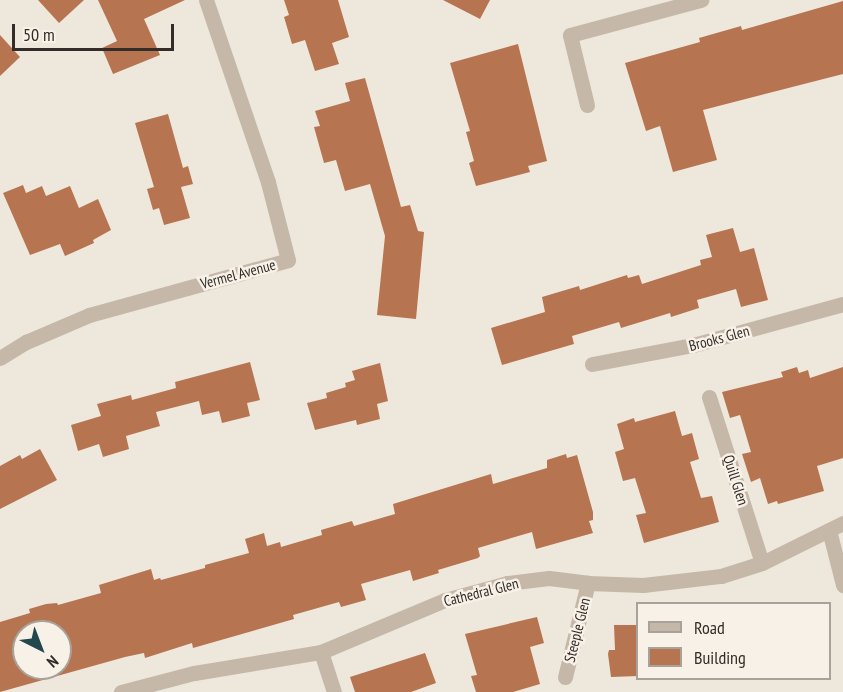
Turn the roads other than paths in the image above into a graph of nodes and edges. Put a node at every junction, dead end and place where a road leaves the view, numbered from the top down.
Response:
1 (206, 0) edge
2 (701, 0) edge
3 (587, 105) dead end
4 (843, 304) edge
5 (0, 358) edge
6 (592, 364) dead end
7 (709, 397) dead end
8 (843, 523) edge
9 (829, 530) junction
10 (762, 563) junction
11 (588, 584) junction
12 (843, 585) edge
13 (321, 652) junction
14 (565, 677) dead end
15 (122, 692) edge
16 (334, 692) edge

1 - 5 street, Vermel Avenue
2 - 3 street
4 - 6 street, Brooks Glen
7 - 10 street, Quill Glen
8 - 9 street, Cathedral Glen
9 - 10 street, Cathedral Glen
9 - 12 street
10 - 11 street, Cathedral Glen
11 - 13 street, Cathedral Glen
11 - 14 street, Steeple Glen
13 - 15 street, Cathedral Glen
13 - 16 street

